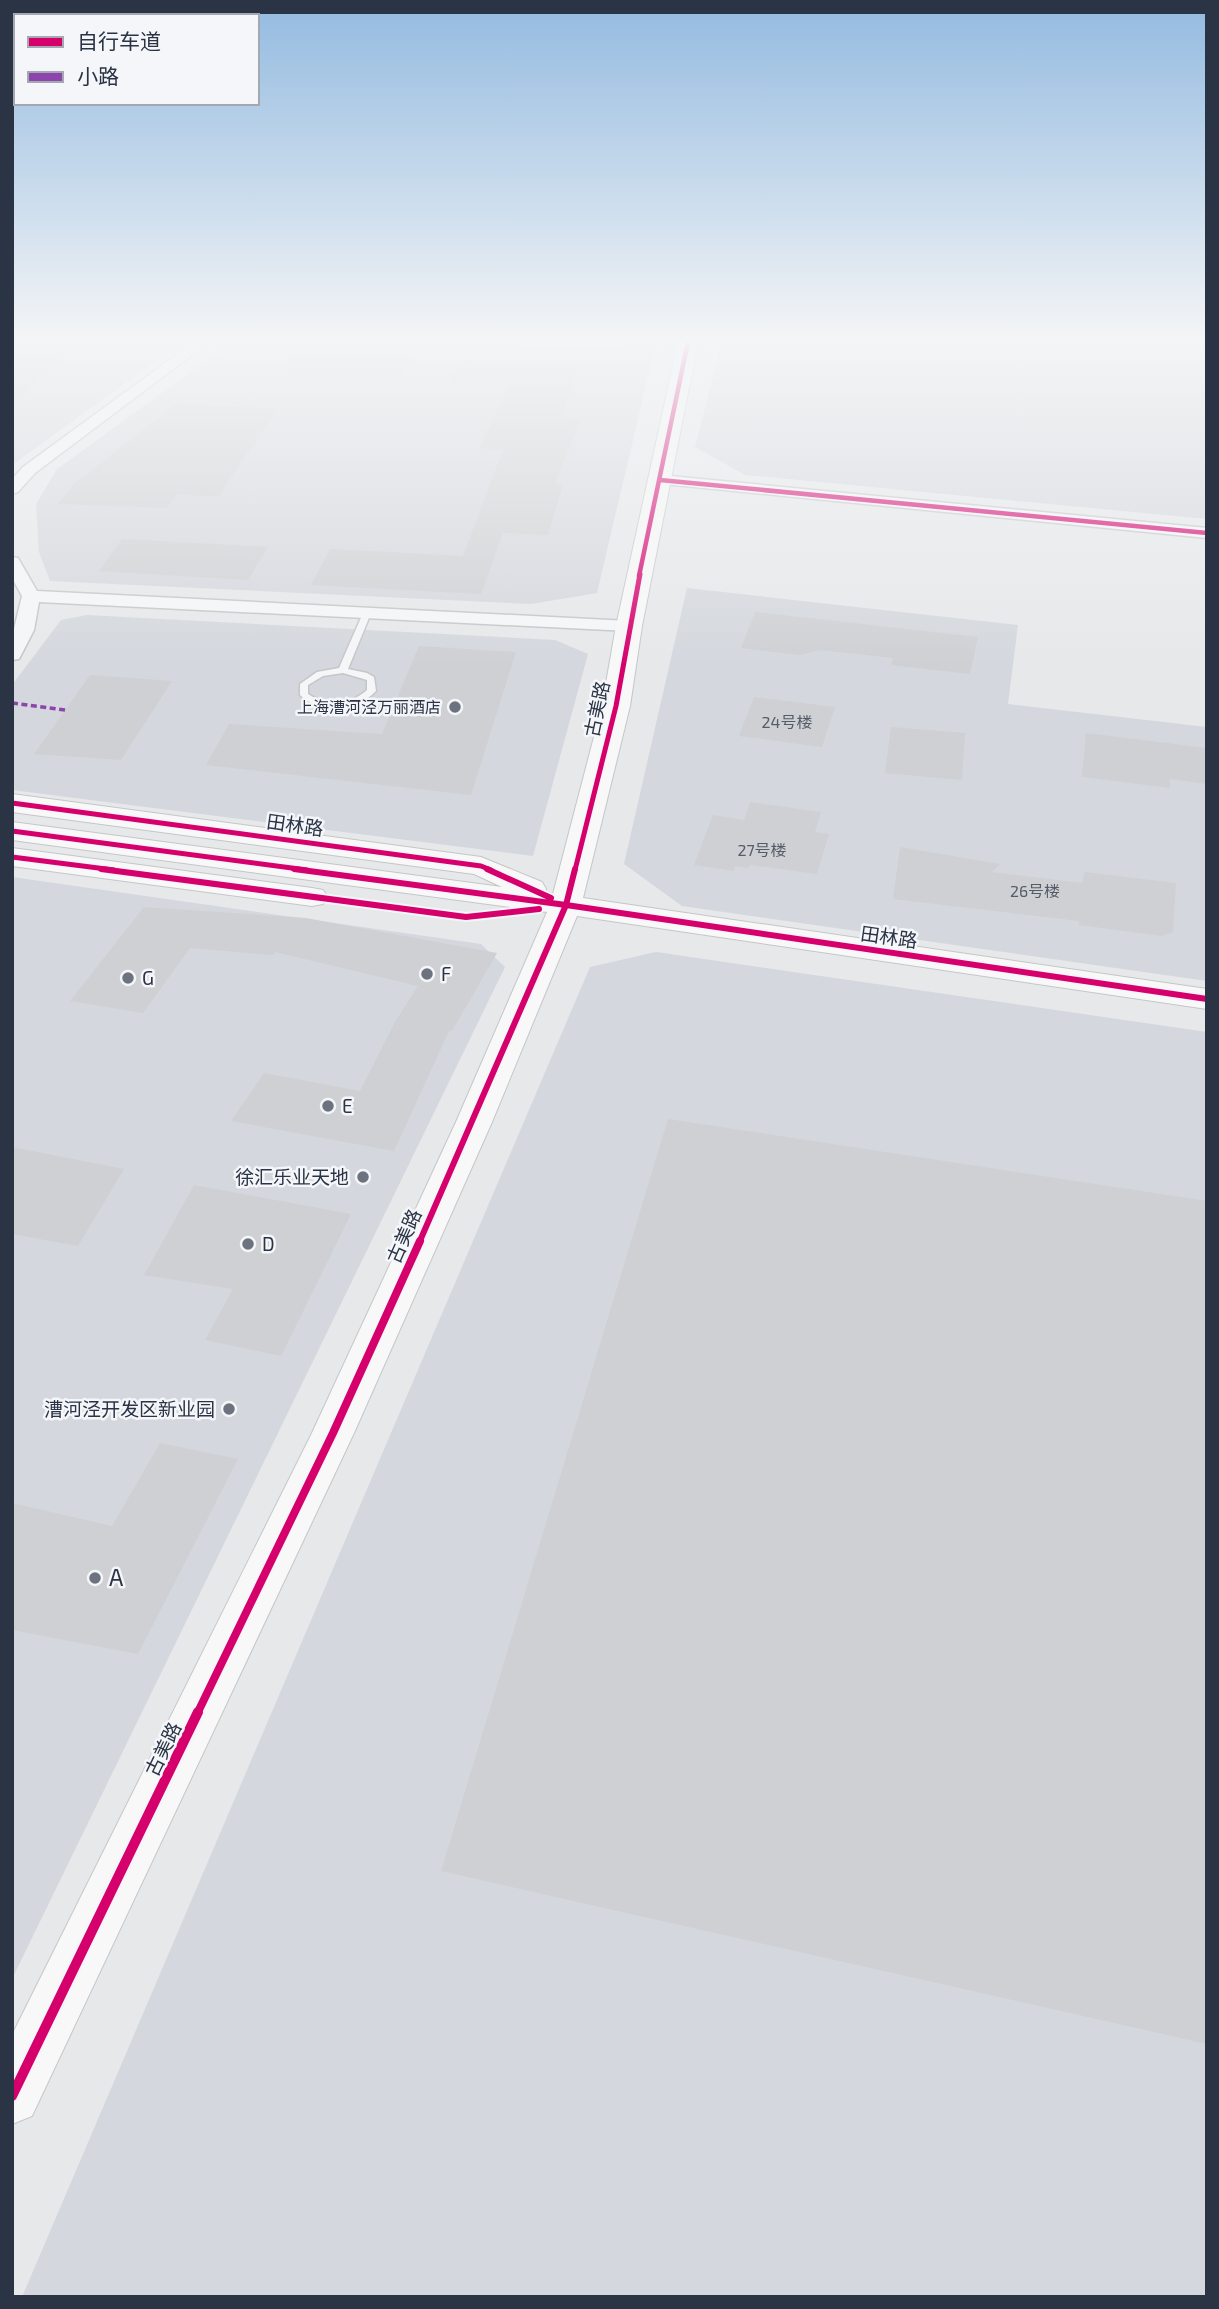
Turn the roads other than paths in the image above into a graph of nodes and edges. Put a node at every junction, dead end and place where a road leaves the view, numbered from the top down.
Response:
1 (56, 450) edge
2 (666, 450) edge
3 (660, 480) junction
4 (12, 489) edge
5 (1207, 533) edge
6 (12, 562) edge
7 (31, 596) junction
8 (367, 613) junction
9 (629, 626) junction
10 (12, 656) edge
11 (343, 670) junction
12 (12, 803) edge
13 (12, 831) edge
14 (12, 857) edge
15 (566, 905) junction
16 (1207, 999) edge
17 (12, 2096) edge

1 - 4 street
2 - 3 street, 古美路
3 - 5 street
3 - 9 street, 古美路
6 - 7 street
7 - 8 street
7 - 10 street
8 - 9 street
8 - 11 lane
9 - 15 street, 古美路
11 - 11 lane
12 - 15 street, 田林路
13 - 15 street, 田林路
14 - 15 street, 田林路
15 - 16 street, 田林路
15 - 17 street, 古美路

